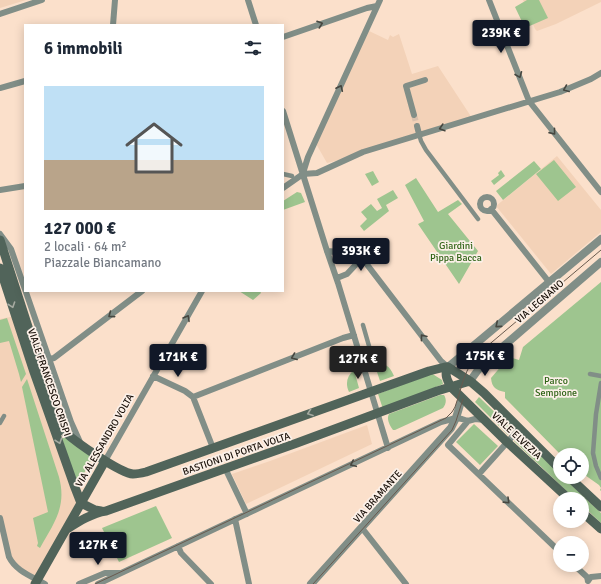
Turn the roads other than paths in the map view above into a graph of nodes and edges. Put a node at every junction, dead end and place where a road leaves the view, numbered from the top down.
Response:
1 (42, 0) edge
2 (115, 0) edge
3 (248, 0) edge
4 (489, 0) edge
5 (379, 3) edge
6 (0, 14) edge
7 (113, 24) edge
8 (256, 24) edge
9 (284, 36) edge
10 (601, 73) edge
11 (425, 80) dead end
12 (24, 81) edge
13 (0, 88) edge
14 (529, 101) junction
15 (284, 114) edge
16 (414, 115) tunnel mouth
17 (417, 126) tunnel mouth
18 (419, 134) junction
19 (284, 174) edge
20 (303, 174) junction
21 (292, 176) dead end
22 (24, 186) edge
23 (284, 187) edge
24 (0, 190) edge
25 (601, 192) edge
26 (492, 209) dead end
27 (478, 219) dead end
28 (0, 234) edge
29 (601, 239) edge
30 (0, 240) edge
31 (327, 251) junction
32 (362, 258) junction
33 (601, 262) edge
34 (0, 268) edge
35 (337, 278) junction
36 (549, 282) junction
37 (24, 286) edge
38 (26, 292) edge
39 (141, 292) edge
40 (201, 292) edge
41 (363, 325) dead end
42 (354, 335) junction
43 (50, 360) junction
44 (373, 360) dead end
45 (448, 367) junction
46 (590, 374) dead end
47 (153, 376) junction
48 (601, 376) edge
49 (470, 382) junction
50 (601, 383) edge
51 (451, 387) junction
52 (371, 392) junction
53 (193, 396) junction
54 (462, 398) junction
55 (378, 413) junction
56 (4, 416) dead end
57 (456, 418) junction
58 (485, 420) junction
59 (468, 421) junction
60 (0, 423) edge
61 (519, 429) junction
62 (507, 442) junction
63 (80, 444) junction
64 (214, 448) junction
65 (388, 448) junction
66 (105, 461) junction
67 (553, 462) edge
68 (225, 468) junction
69 (479, 474) junction
70 (601, 478) edge
71 (576, 484) edge
72 (561, 492) edge
73 (81, 502) junction
74 (601, 507) edge
75 (101, 512) junction
76 (247, 514) junction
77 (0, 518) edge
78 (589, 518) edge
79 (235, 519) junction
80 (362, 528) junction
81 (67, 529) junction
82 (601, 529) edge
83 (553, 545) edge
84 (178, 546) junction
85 (582, 572) edge
86 (122, 573) junction
87 (601, 576) edge
88 (588, 582) edge
89 (39, 583) edge
90 (79, 584) edge
91 (98, 584) edge
92 (211, 584) edge
93 (250, 584) edge
94 (310, 584) edge
95 (406, 584) edge

1 - 6 street
2 - 7 street
3 - 8 street
4 -> 14 street
9 -> 5 street
20 -> 5 street
10 -> 14 street
11 - 16 street
12 - 13 street
14 -> 18 street
14 -> 25 street
15 - 20 street
17 - 18 street
18 - 20 street
18 - 27 street
19 - 21 street
20 - 23 street
20 - 31 street
22 - 24 street
26 - 36 street
28 - 37 street, VIALE FRANCESCO CRISPI
29 - 36 street, VIA LEGNANO
30 - 63 main road, VIALE FRANCESCO CRISPI
31 - 32 street
31 - 35 street
32 - 35 street
45 -> 32 street
33 - 49 street, VIA LEGNANO
34 -> 73 main road, VIALE FRANCESCO CRISPI
35 - 42 street
36 -> 45 street, VIA LEGNANO
38 - 43 street, VIALE FRANCESCO CRISPI
39 -> 43 street
47 -> 40 street, VIA ALESSANDRO VOLTA
41 - 44 street
42 - 52 street
42 -> 53 street
43 - 63 street, VIALE FRANCESCO CRISPI
45 - 49 main road, VIALE ELVEZIA
45 - 51 main road
45 - 52 main road, BASTIONI DI PORTA VOLTA
46 - 48 street
47 - 53 street
47 - 66 street, VIA ALESSANDRO VOLTA
49 - 51 main road, BASTIONI DI PORTA VOLTA
49 - 54 main road, VIA LEGNANO
49 - 61 main road, VIALE ELVEZIA
50 - 70 street
51 - 54 main road, VIALE ELVEZIA
51 - 55 main road, BASTIONI DI PORTA VOLTA
52 - 55 street
52 -> 64 main road, BASTIONI DI PORTA VOLTA
53 - 64 street
54 - 57 street, VIA LEGNANO
54 - 58 main road, VIALE ELVEZIA
55 - 65 street
55 - 68 main road, BASTIONI DI PORTA VOLTA
56 - 60 street
57 - 59 street
57 - 65 street
57 - 80 street, VIA BRAMANTE
58 - 59 street
58 - 62 main road, VIALE ELVEZIA
59 - 69 street
61 - 62 street
61 - 67 main road, VIALE ELVEZIA
62 - 69 street
62 - 72 main road, VIALE ELVEZIA
63 - 66 main road, VIALE FRANCESCO CRISPI
64 - 66 main road, BASTIONI DI PORTA VOLTA
65 -> 76 street
66 - 73 main road, VIA ALESSANDRO VOLTA
68 - 75 main road, BASTIONI DI PORTA VOLTA
68 - 76 street
69 -> 83 street
71 - 74 main road
73 - 75 main road
73 - 81 main road, VIA ALESSANDRO VOLTA
75 - 81 main road, BASTIONI DI PORTA VOLTA
76 - 79 street
77 - 89 street
78 - 82 main road
79 - 84 street
79 - 93 street
80 - 94 street, VIA BRAMANTE
80 - 95 street
81 - 89 main road, VIA ALESSANDRO VOLTA
84 - 86 street
84 - 92 street
85 - 88 street
86 - 90 street
86 - 91 street
87 - 88 street

